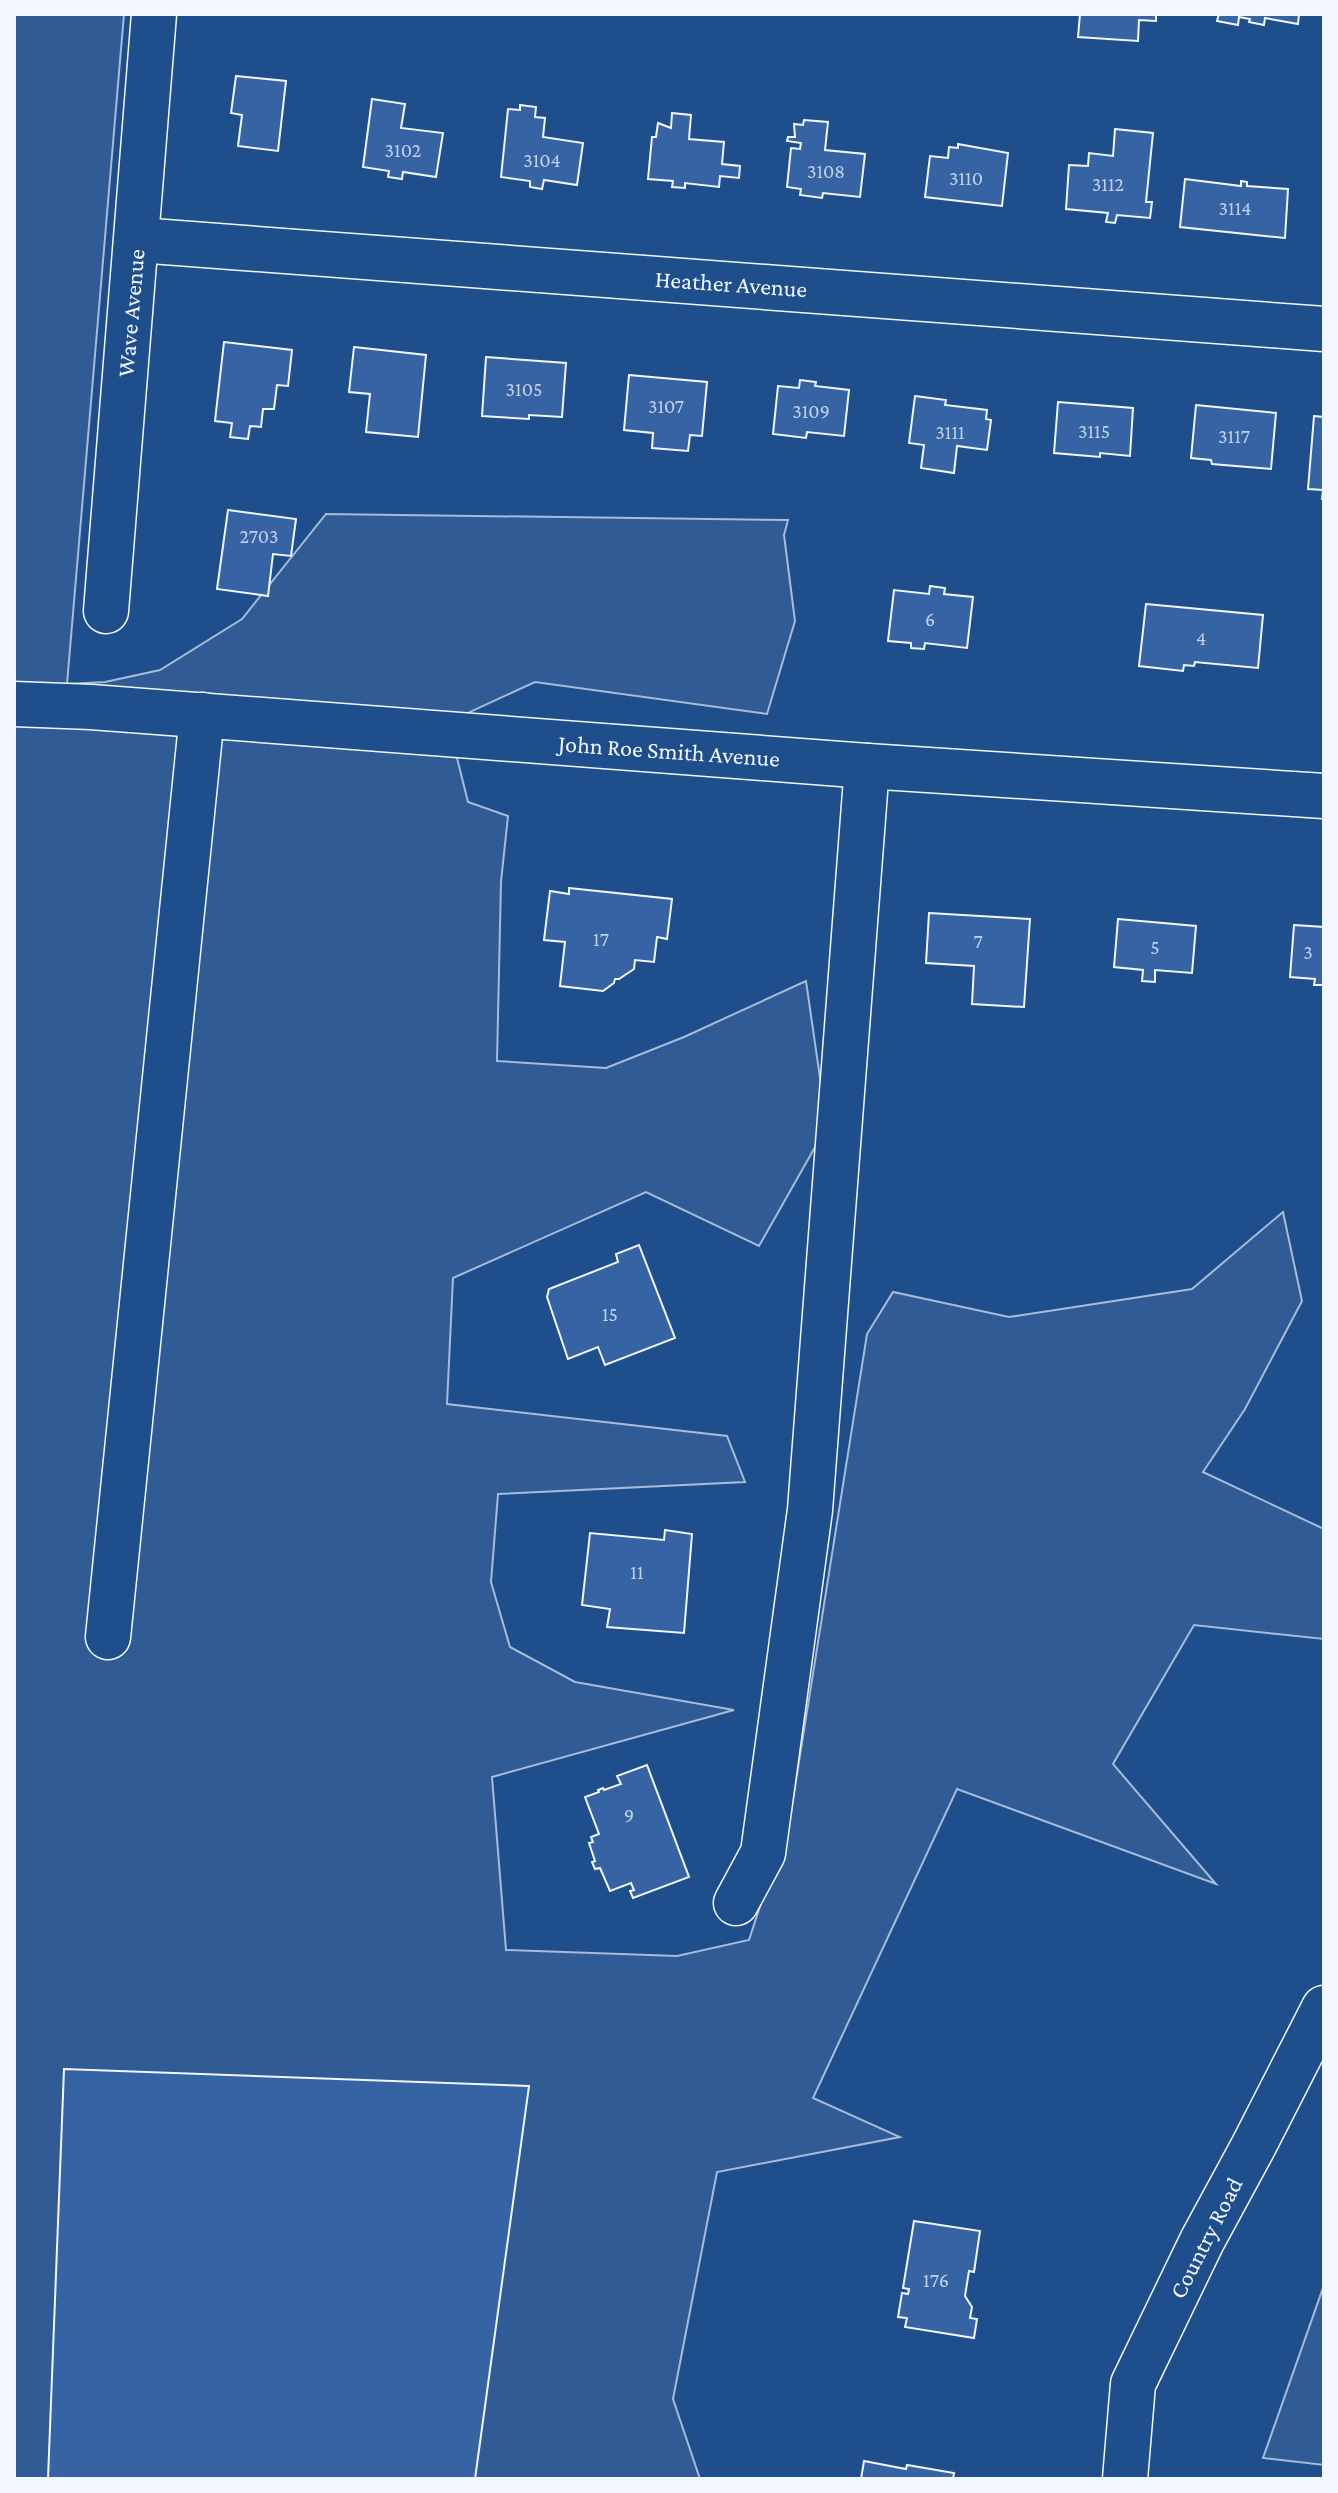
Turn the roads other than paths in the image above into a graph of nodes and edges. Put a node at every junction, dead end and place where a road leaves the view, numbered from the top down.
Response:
1 (154, 14) edge
2 (138, 240) junction
3 (1324, 329) edge
4 (106, 611) dead end
5 (14, 704) edge
6 (202, 715) junction
7 (867, 766) junction
8 (1324, 796) edge
9 (108, 1637) dead end
10 (736, 1903) dead end
11 (1324, 2008) edge
12 (1125, 2479) edge

1 - 2 street, Wave Avenue
2 - 3 street, Heather Avenue
2 - 4 street, Wave Avenue
5 - 6 street, John Roe Smith Avenue
6 - 7 street, John Roe Smith Avenue
6 - 9 street
7 - 8 street, John Roe Smith Avenue
7 - 10 street
11 - 12 street, Country Road

